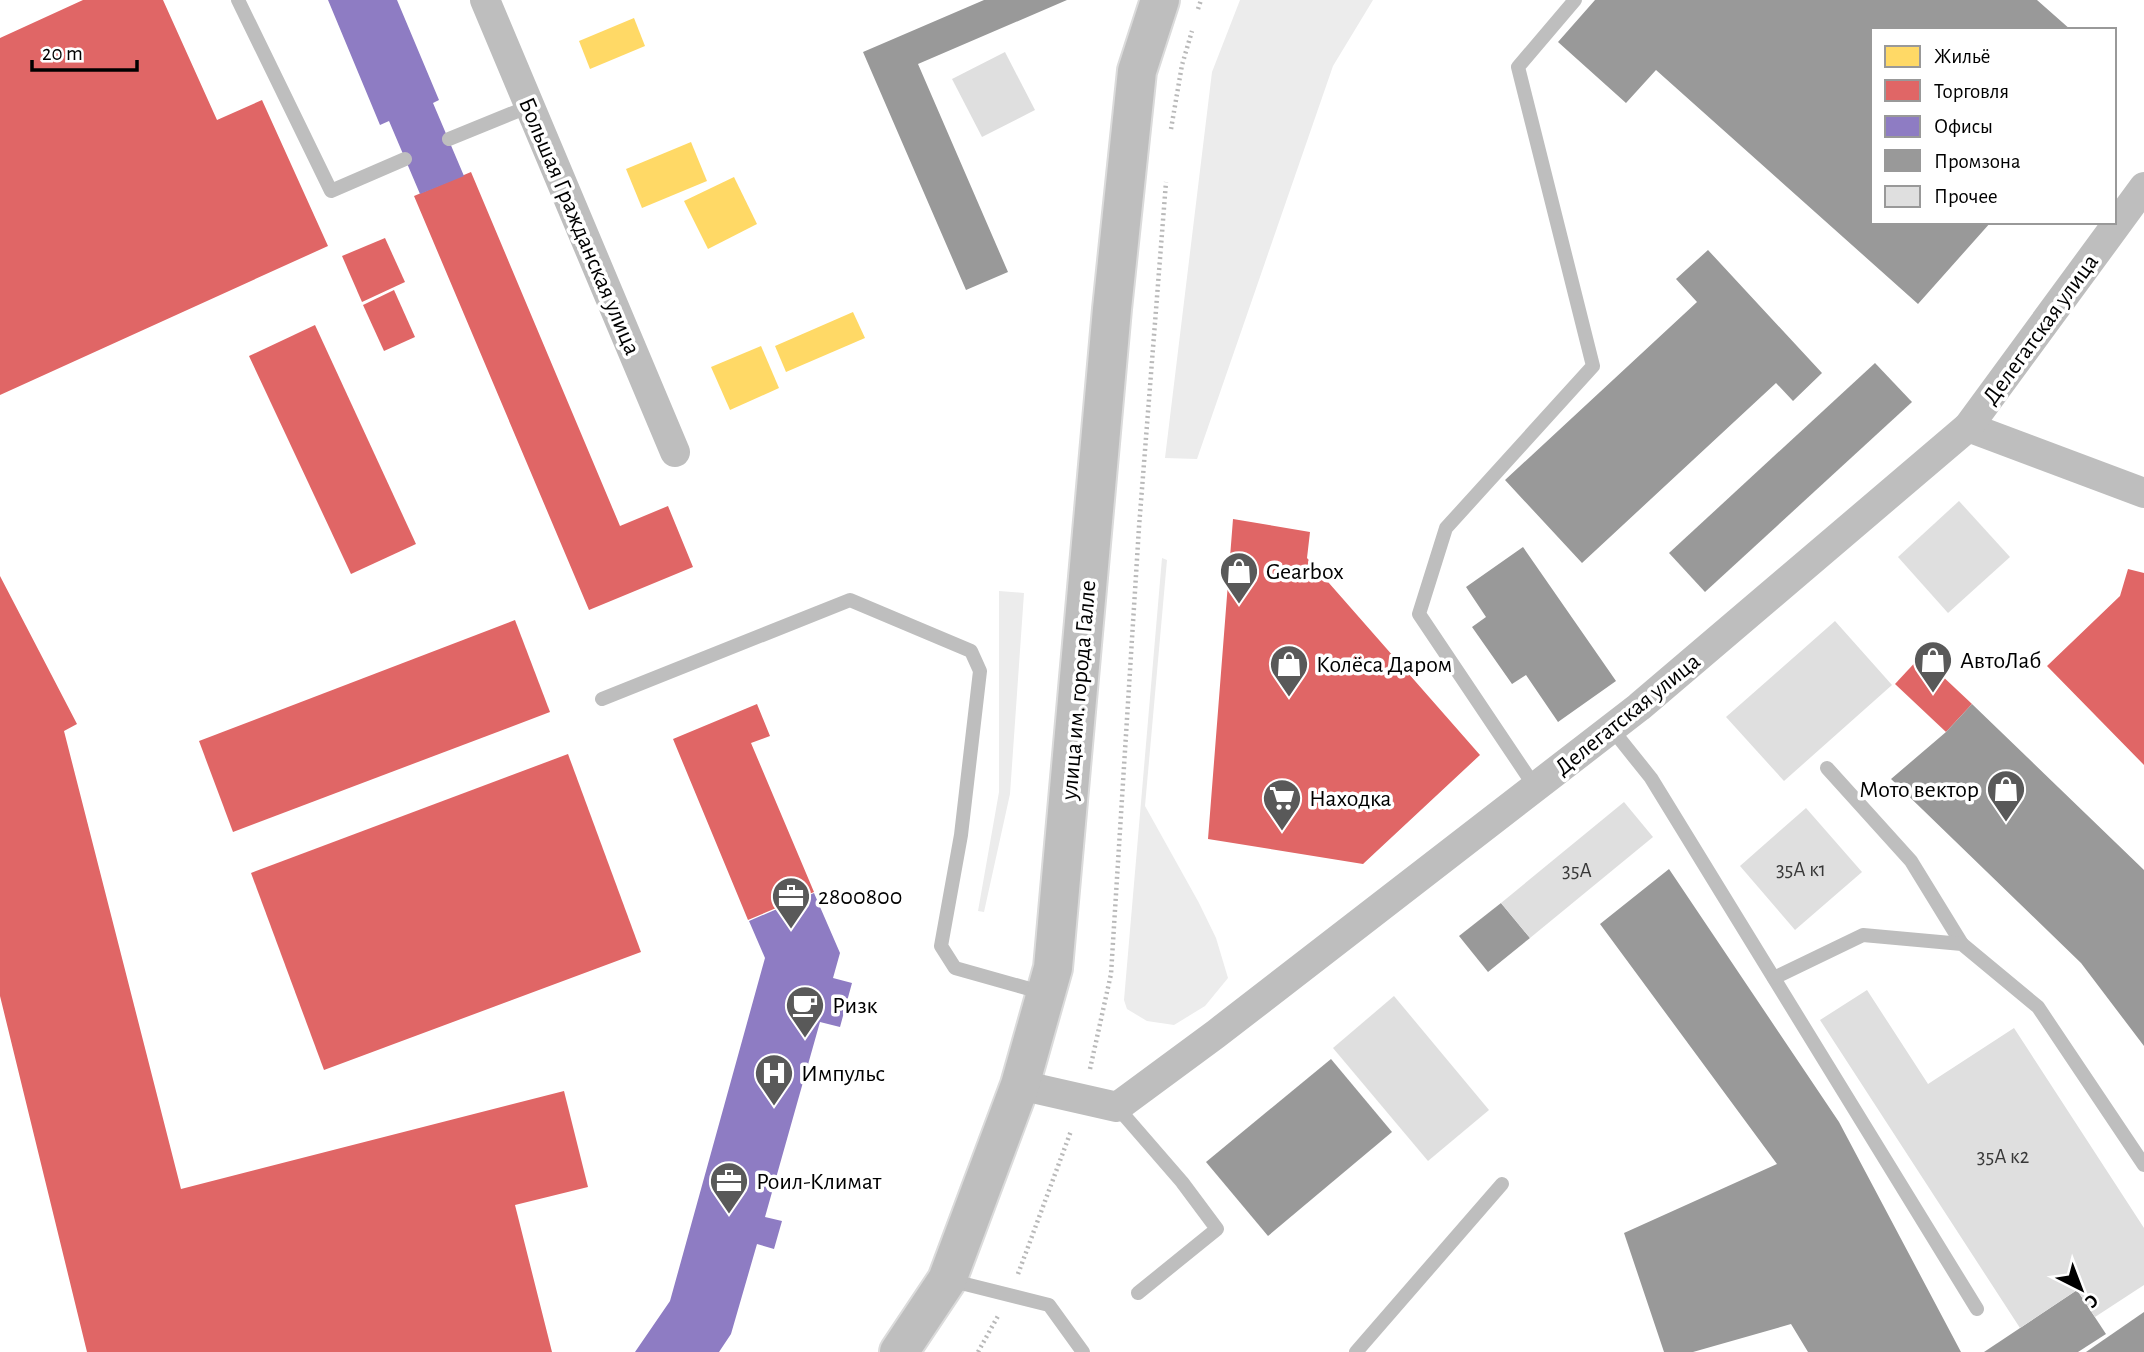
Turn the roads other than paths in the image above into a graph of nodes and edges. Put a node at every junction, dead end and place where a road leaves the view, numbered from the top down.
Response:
1 (238, 0) edge
2 (485, 0) edge
3 (1160, 0) edge
4 (1575, 0) edge
5 (530, 106) junction
6 (449, 139) dead end
7 (405, 159) dead end
8 (2144, 187) edge
9 (1968, 427) junction
10 (675, 453) dead end
11 (2144, 493) edge
12 (602, 699) dead end
13 (1611, 728) junction
14 (1827, 768) dead end
15 (1535, 787) junction
16 (1962, 944) junction
17 (1774, 978) junction
18 (1046, 993) junction
19 (1020, 1085) junction
20 (1117, 1107) junction
21 (2144, 1165) edge
22 (1502, 1184) dead end
23 (947, 1280) junction
24 (1138, 1293) dead end
25 (1978, 1309) dead end
26 (899, 1352) edge
27 (1083, 1352) edge
28 (1356, 1352) edge

1 - 7 lane
2 - 5 street, Большая Гражданская улица
3 - 18 main road, улица им. города Галле
4 - 15 lane
5 - 6 lane
5 - 10 street, Большая Гражданская улица
8 - 9 street, Делегатская улица
9 - 11 street
9 - 13 street, Делегатская улица
12 - 18 lane
13 - 15 street, Делегатская улица
13 - 17 lane
14 - 16 lane
15 - 20 street, Делегатская улица
16 - 17 lane
16 - 21 lane
17 - 25 lane
18 - 19 main road, улица им. города Галле
19 - 20 street
19 - 23 main road, улица им. города Галле
20 - 24 lane
22 - 28 lane
23 - 26 main road, улица им. города Галле
23 - 27 lane

